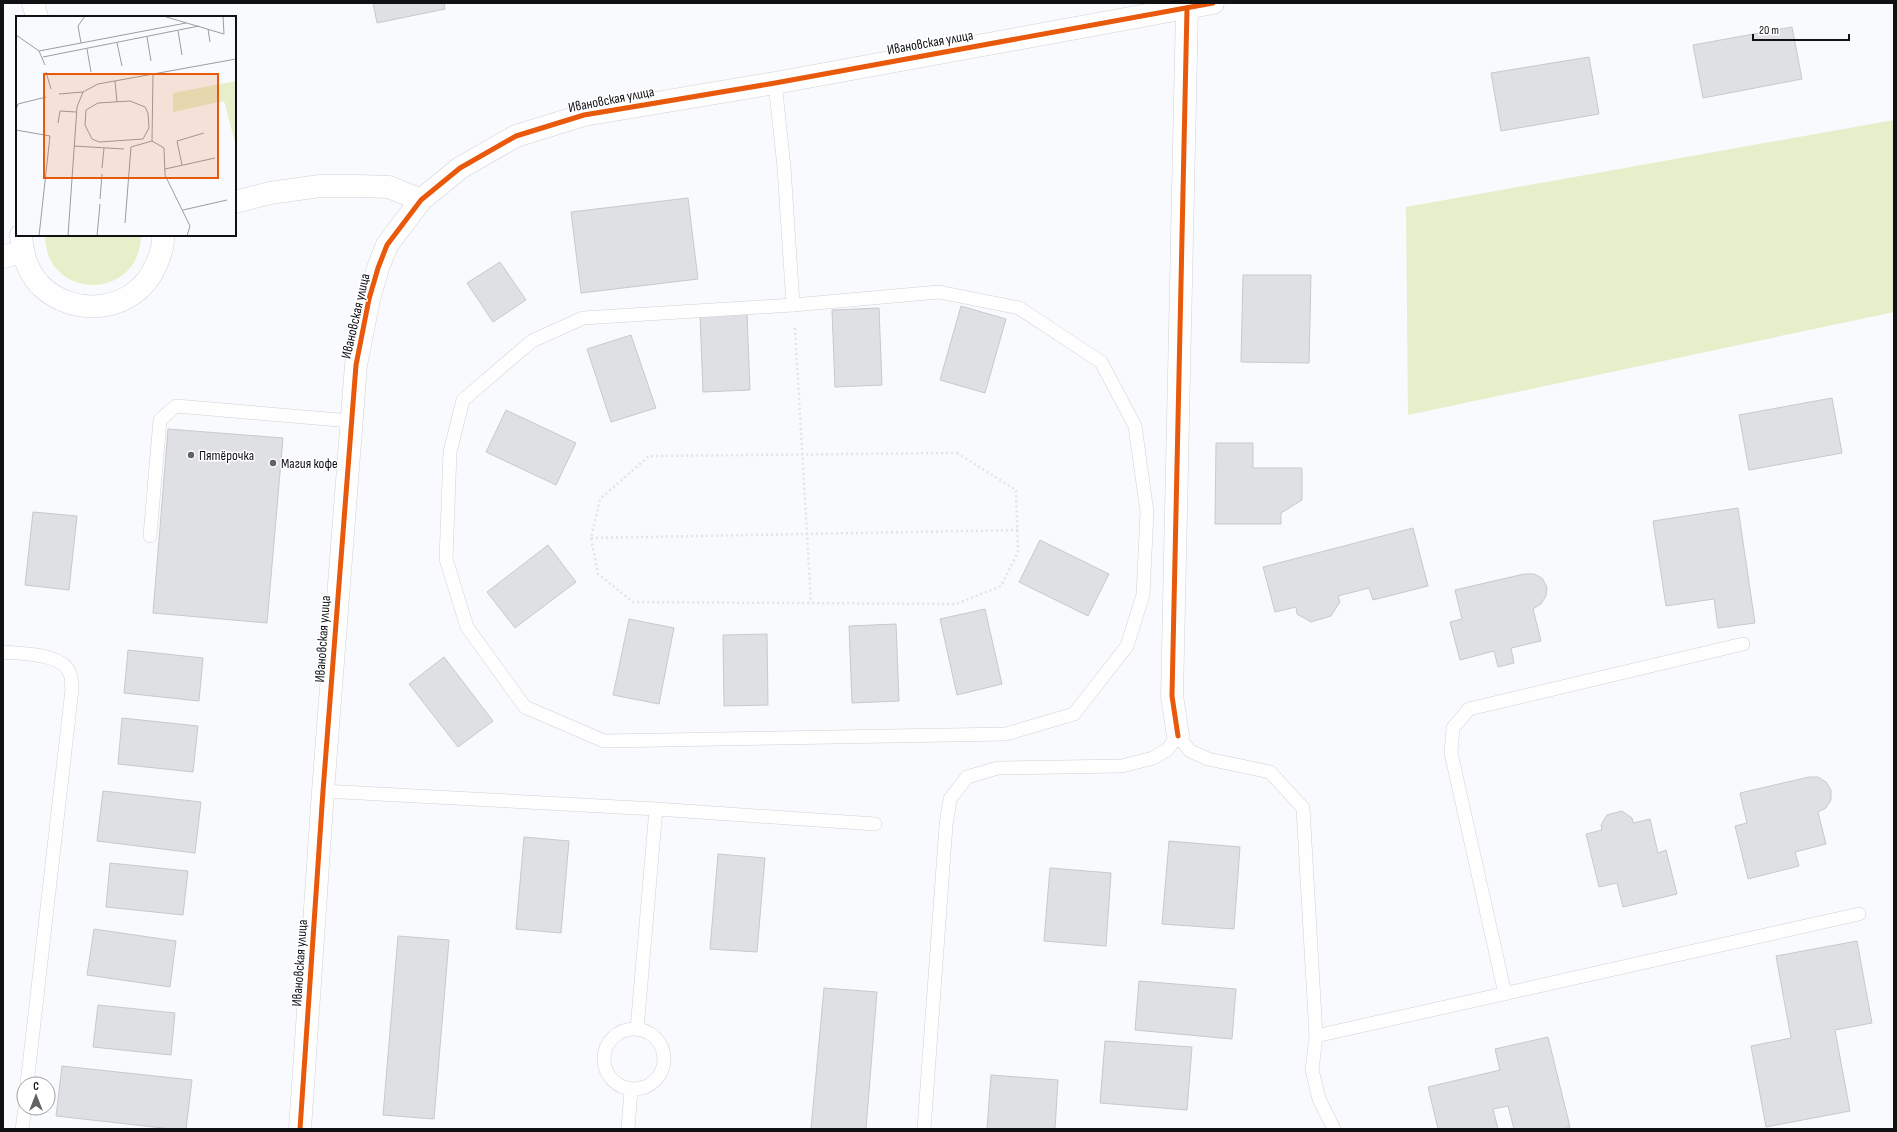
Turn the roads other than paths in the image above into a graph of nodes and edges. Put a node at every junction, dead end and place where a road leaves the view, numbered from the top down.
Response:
1 (33, 3) edge
2 (1213, 3) edge
3 (1187, 8) junction
4 (37, 16) edge
5 (775, 83) junction
6 (421, 200) junction
7 (236, 202) edge
8 (163, 236) edge
9 (15, 248) edge
10 (793, 305) junction
11 (352, 421) junction
12 (150, 536) dead end
13 (1743, 644) dead end
14 (3, 652) edge
15 (1178, 736) junction
16 (323, 791) junction
17 (656, 809) junction
18 (875, 824) dead end
19 (1859, 914) dead end
20 (1505, 994) junction
21 (636, 1029) junction
22 (1316, 1036) junction
23 (29, 1076) edge
24 (630, 1090) junction
25 (24, 1116) edge
26 (22, 1129) edge
27 (300, 1129) edge
28 (628, 1129) edge
29 (924, 1129) edge
30 (1334, 1129) edge

1 - 4 street
2 - 3 street, Ивановская улица
3 - 5 street, Ивановская улица
3 - 15 street
5 - 6 street, Ивановская улица
5 - 10 lane
6 - 7 street
6 - 11 street, Ивановская улица
8 - 9 street
10 - 10 lane
11 - 12 lane
11 - 16 street, Ивановская улица
13 - 20 lane
14 - 23 lane
15 - 22 lane
15 - 29 lane
16 - 17 lane
16 - 27 street, Ивановская улица
17 - 18 lane
17 - 21 lane
19 - 20 lane
20 - 22 lane
21 - 24 lane
21 - 24 lane
22 - 30 lane
24 - 28 lane
25 - 26 lane

